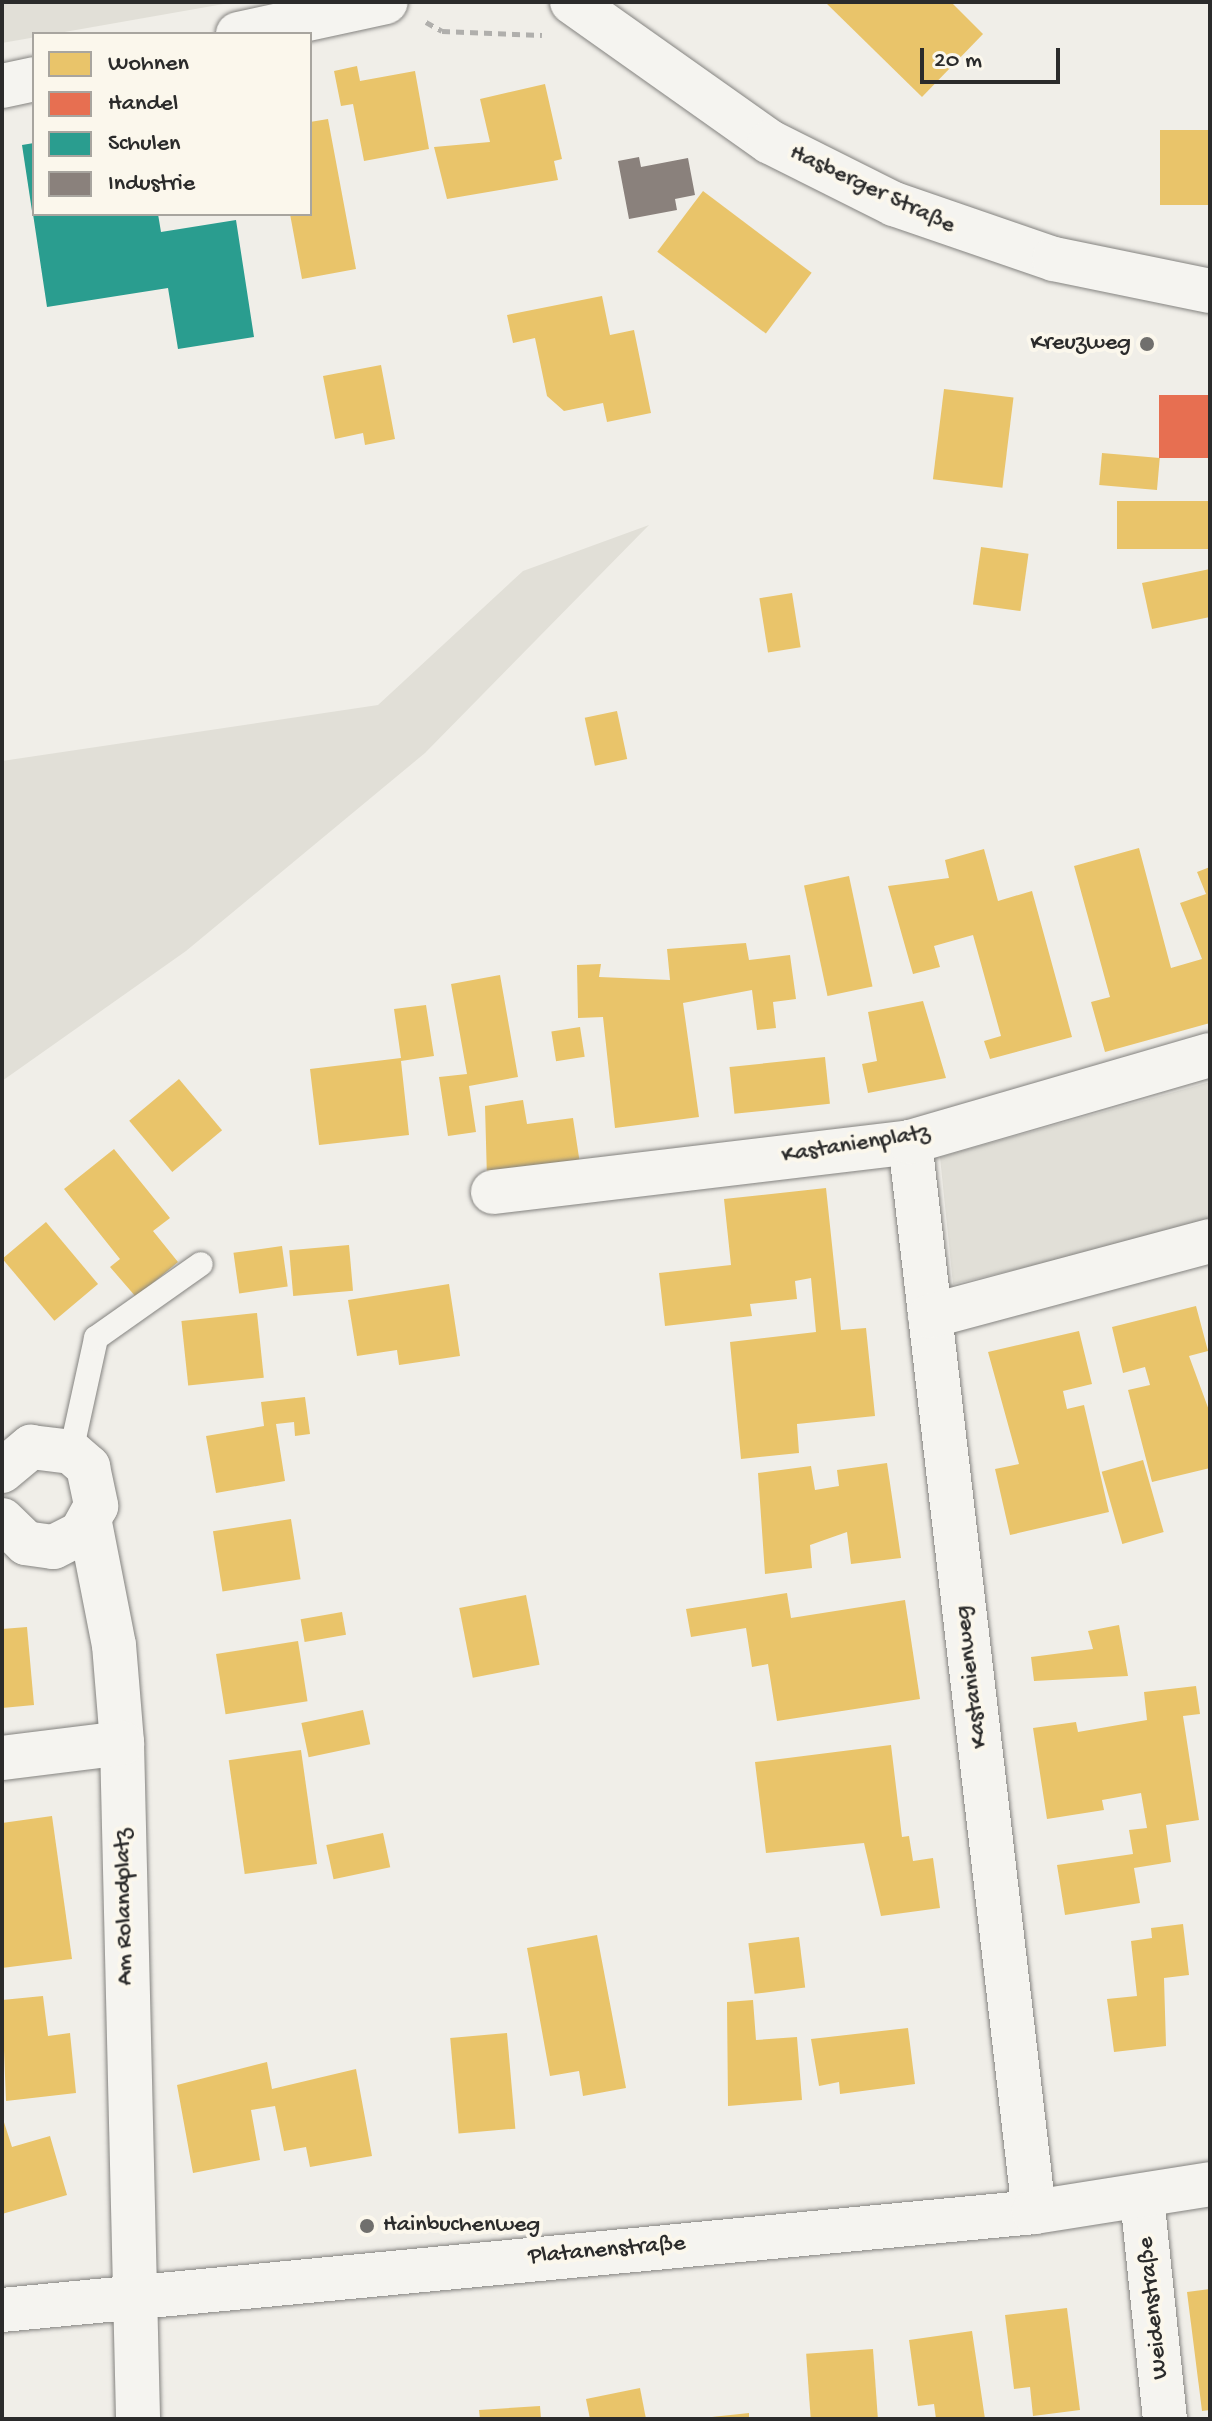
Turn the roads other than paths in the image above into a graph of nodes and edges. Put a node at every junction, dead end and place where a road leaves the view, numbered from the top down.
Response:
1 (572, 2) edge
2 (401, 9) edge
3 (251, 32) edge
4 (32, 79) edge
5 (2, 86) edge
6 (1210, 291) edge
7 (1210, 1055) edge
8 (910, 1142) junction
9 (493, 1192) dead end
10 (1210, 1241) edge
11 (201, 1264) dead end
12 (930, 1316) junction
13 (71, 1452) junction
14 (2, 1471) edge
15 (2, 1520) edge
16 (90, 1523) junction
17 (122, 1743) junction
18 (2, 1758) edge
19 (1210, 2184) edge
20 (1142, 2197) junction
21 (1034, 2212) junction
22 (133, 2293) junction
23 (2, 2310) edge
24 (138, 2419) edge
25 (1165, 2419) edge

1 - 6 street, Hasberger Straße
2 - 3 street
4 - 5 street
7 - 8 street, Kastanienplatz
8 - 9 street, Kastanienplatz
8 - 12 street, Kastanienweg
10 - 12 street
11 - 13 lane
12 - 21 street, Kastanienweg
13 - 14 street
13 - 16 street, Am Rolandplatz
15 - 16 street
16 - 17 street, Am Rolandplatz
17 - 18 street
17 - 22 street, Am Rolandplatz
19 - 20 street, Platanenstraße
20 - 21 street, Platanenstraße
20 - 25 street, Weidenstraße
21 - 22 street, Platanenstraße
22 - 23 street, Platanenstraße
22 - 24 street

